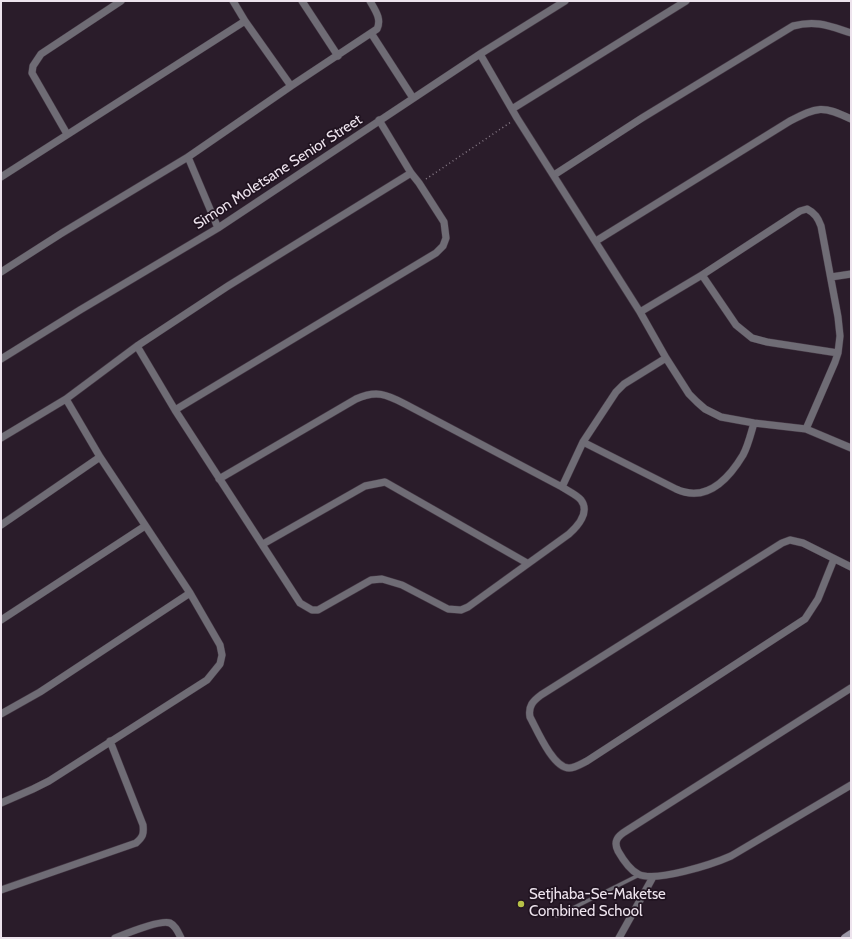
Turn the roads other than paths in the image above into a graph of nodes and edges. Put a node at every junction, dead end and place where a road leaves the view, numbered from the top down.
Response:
1 (121, 1) edge
2 (233, 1) edge
3 (302, 1) edge
4 (370, 1) edge
5 (566, 1) edge
6 (686, 1) edge
7 (245, 21) junction
8 (371, 33) junction
9 (851, 33) edge
10 (480, 54) junction
11 (338, 56) junction
12 (291, 86) junction
13 (414, 98) junction
14 (512, 109) junction
15 (851, 119) edge
16 (380, 120) junction
17 (67, 134) junction
18 (188, 157) junction
19 (412, 173) junction
20 (554, 175) junction
21 (1, 177) edge
22 (218, 228) junction
23 (596, 241) junction
24 (1, 272) edge
25 (851, 274) edge
26 (702, 275) junction
27 (831, 277) junction
28 (640, 312) junction
29 (137, 346) junction
30 (838, 353) junction
31 (666, 358) junction
32 (1, 359) edge
33 (66, 399) junction
34 (175, 410) junction
35 (754, 423) junction
36 (806, 429) junction
37 (1, 438) edge
38 (583, 442) junction
39 (851, 448) edge
40 (100, 457) junction
41 (220, 479) junction
42 (562, 487) junction
43 (1, 524) edge
44 (145, 526) junction
45 (263, 544) junction
46 (834, 559) junction
47 (527, 563) junction
48 (851, 567) edge
49 (190, 593) junction
50 (1, 620) edge
51 (851, 688) edge
52 (1, 714) edge
53 (110, 741) junction
54 (851, 785) edge
55 (1, 803) edge
56 (638, 875) junction
57 (654, 877) junction
58 (1, 890) edge
59 (557, 916) dead end
60 (851, 934) edge
61 (115, 938) edge
62 (181, 938) edge
63 (620, 938) edge
64 (844, 938) edge

1 - 17 street
2 - 7 street
3 - 11 street
4 - 8 street
5 - 10 street, Simon Moletsane Senior Street
6 - 14 street
7 - 12 street
7 - 17 street
8 - 11 street
8 - 13 street
9 - 20 street
10 - 13 street, Simon Moletsane Senior Street
10 - 14 street
11 - 12 street
12 - 18 street
13 - 16 street, Simon Moletsane Senior Street
14 - 20 street
15 - 23 street
16 - 19 street
16 - 22 street, Simon Moletsane Senior Street
17 - 21 street
18 - 22 street
18 - 24 street
19 - 29 street
19 - 34 street
20 - 23 street
22 - 32 street, Simon Moletsane Senior Street
23 - 28 street
25 - 27 street
26 - 27 street
26 - 28 street
26 - 30 street
27 - 30 street
28 - 31 street
29 - 33 street
29 - 34 street
30 - 36 street
31 - 35 street
31 - 38 street
33 - 37 street
33 - 40 street
34 - 41 street
35 - 36 street
35 - 38 street
36 - 39 street
38 - 42 street
40 - 43 street
40 - 44 street
41 - 42 street
41 - 45 street
42 - 47 street
44 - 49 street
44 - 50 street
45 - 47 street
45 - 47 street
46 - 46 street
46 - 48 street
49 - 52 street
49 - 53 street
51 - 56 street
53 - 55 street
53 - 58 street
54 - 57 street
56 - 57 street
56 - 59 lane
57 - 63 street
60 - 64 street
61 - 62 street

